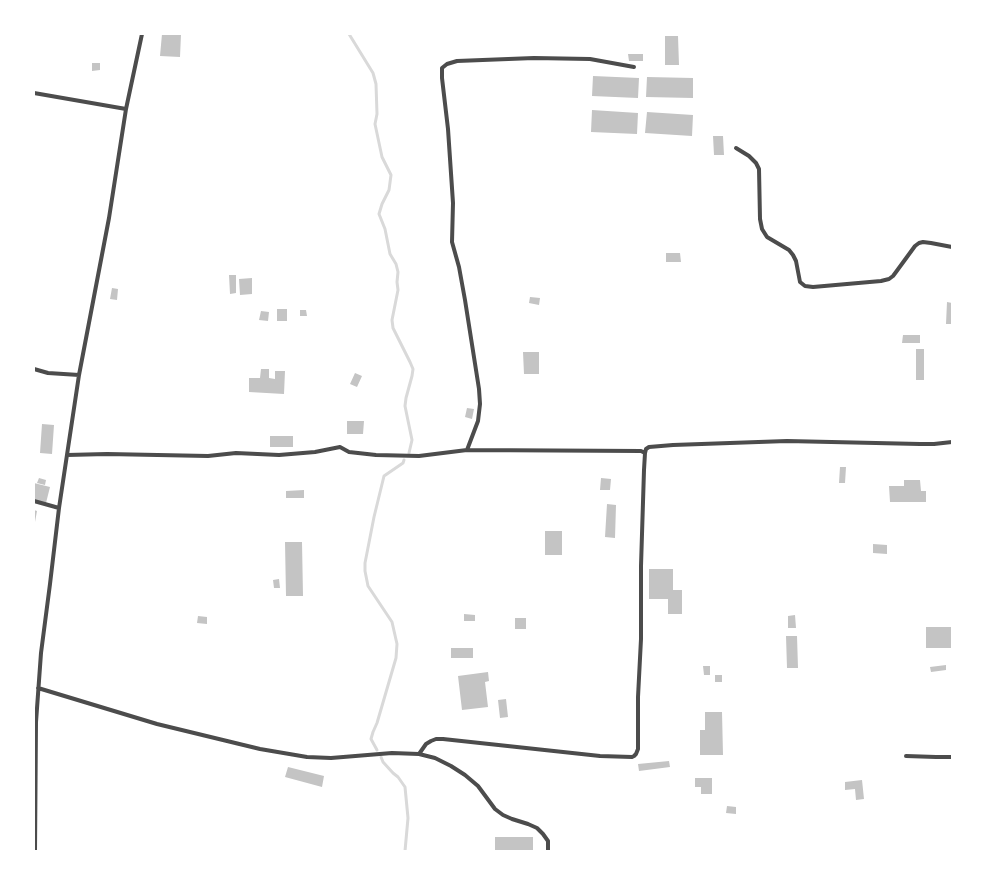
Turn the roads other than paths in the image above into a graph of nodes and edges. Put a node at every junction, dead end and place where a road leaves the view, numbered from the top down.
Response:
1 (142, 34) edge
2 (634, 67) dead end
3 (34, 93) edge
4 (126, 109) junction
5 (736, 148) dead end
6 (952, 247) edge
7 (34, 369) edge
8 (79, 375) junction
9 (952, 442) edge
10 (467, 450) junction
11 (645, 453) junction
12 (67, 455) junction
13 (34, 501) edge
14 (59, 508) junction
15 (38, 688) junction
16 (419, 754) junction
17 (906, 756) dead end
18 (952, 757) edge
19 (36, 851) edge
20 (548, 851) edge

1 - 4 street
2 - 10 street
3 - 4 street
4 - 8 street
5 - 6 street
7 - 8 street
8 - 12 street
9 - 11 street
10 - 11 street
10 - 12 street
11 - 16 street
12 - 14 street
13 - 14 street
14 - 15 street
15 - 16 street
15 - 19 street
16 - 20 street
17 - 18 street

